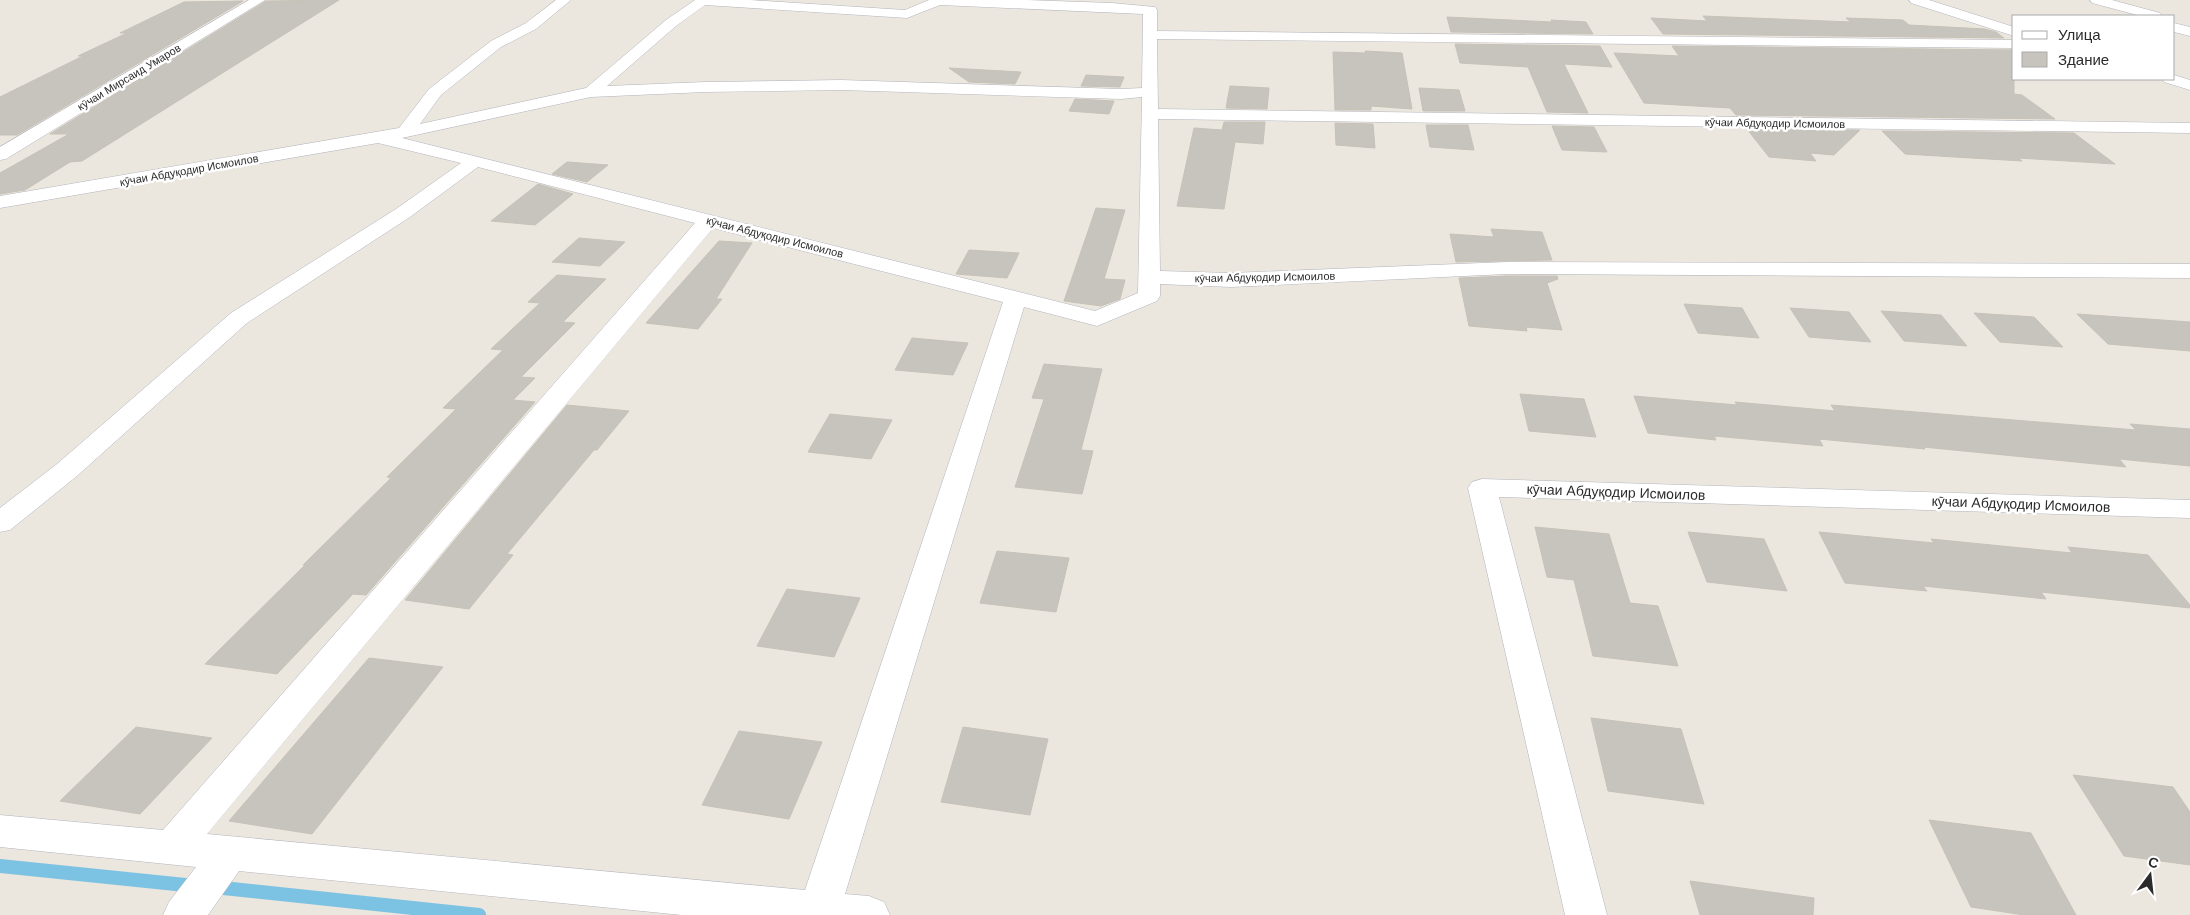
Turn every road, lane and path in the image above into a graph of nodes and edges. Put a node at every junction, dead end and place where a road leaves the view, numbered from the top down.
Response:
1 (258, 0) edge
2 (564, 0) edge
3 (1916, 0) edge
4 (2097, 0) edge
5 (2082, 2) dead end
6 (1113, 4) edge
7 (2128, 15) edge
8 (2151, 15) edge
9 (2175, 21) edge
10 (2190, 25) edge
11 (2175, 27) edge
12 (2012, 31) edge
13 (2190, 32) edge
14 (1150, 35) junction
15 (2012, 44) edge
16 (2173, 80) edge
17 (2190, 85) edge
18 (591, 92) junction
19 (1150, 92) junction
20 (1150, 114) junction
21 (2190, 128) edge
22 (404, 133) junction
23 (378, 138) junction
24 (0, 154) edge
25 (476, 160) junction
26 (0, 202) edge
27 (709, 220) junction
28 (2190, 271) edge
29 (1150, 277) junction
30 (1016, 298) junction
31 (2190, 509) edge
32 (0, 523) edge
33 (0, 831) edge
34 (172, 848) junction
35 (223, 861) junction
36 (188, 910) edge
37 (760, 910) edge
38 (818, 910) junction
39 (868, 915) edge
40 (1586, 915) edge

1 - 24 street, кӯчаи Мирсаид Умаров
2 - 22 street
3 - 12 street
4 - 8 street
5 - 7 street
6 - 14 street, кӯчаи Абдуқодир Исмоилов
6 - 18 street, кӯчаи Абдуқодир Исмоилов
9 - 10 street
11 - 13 street
14 - 15 street
14 - 19 street, кӯчаи Абдуқодир Исмоилов
16 - 17 street
18 - 19 street, кӯчаи Абдуқодир Исмоилов
18 - 22 street, кӯчаи Абдуқодир Исмоилов
19 - 20 street, кӯчаи Абдуқодир Исмоилов
20 - 21 street, кӯчаи Абдуқодир Исмоилов
20 - 29 street, кӯчаи Абдуқодир Исмоилов
22 - 23 street, кӯчаи Абдуқодир Исмоилов
23 - 25 street, кӯчаи Абдуқодир Исмоилов
23 - 26 street, кӯчаи Абдуқодир Исмоилов
25 - 27 street, кӯчаи Абдуқодир Исмоилов
25 - 32 street
27 - 30 street, кӯчаи Абдуқодир Исмоилов
27 - 34 street
28 - 29 street, кӯчаи Абдуқодир Исмоилов
29 - 30 street, кӯчаи Абдуқодир Исмоилов
30 - 38 street
31 - 40 street, кӯчаи Абдуқодир Исмоилов
33 - 34 street
34 - 35 street
35 - 36 street
35 - 37 street
37 - 38 street
38 - 39 street

